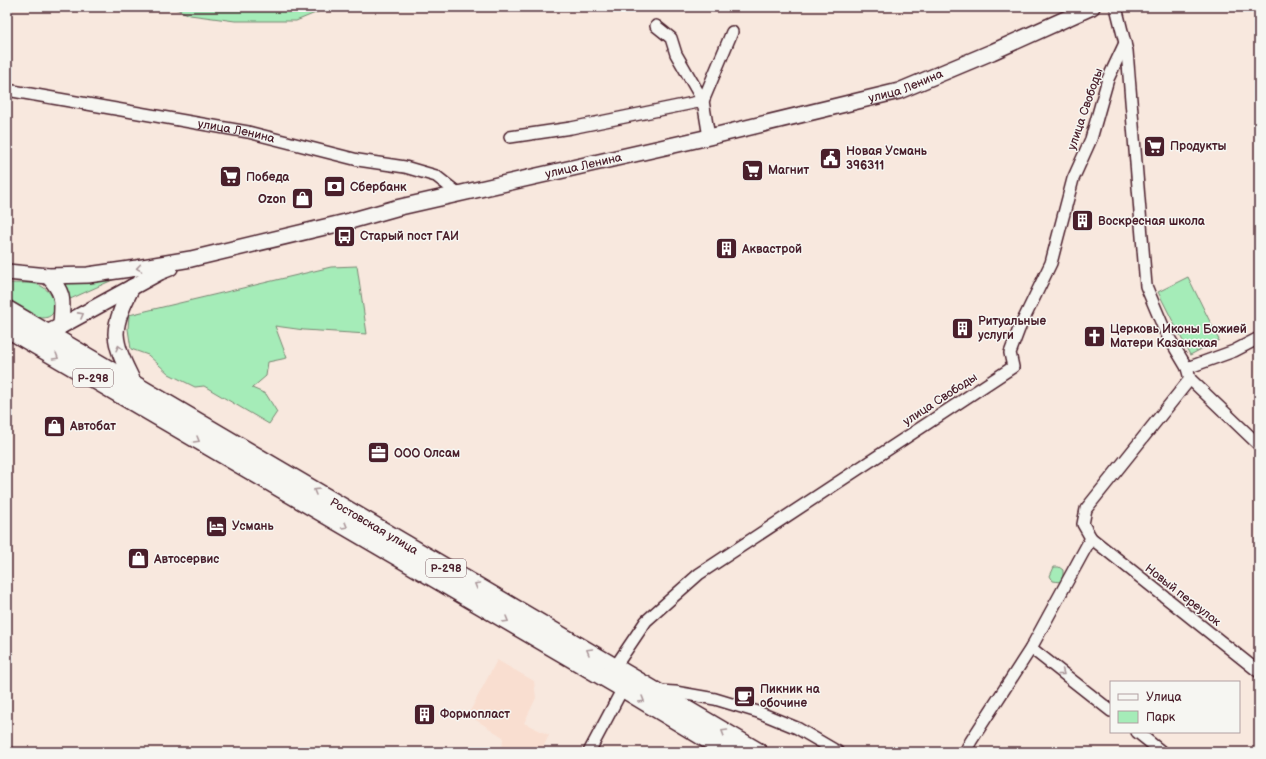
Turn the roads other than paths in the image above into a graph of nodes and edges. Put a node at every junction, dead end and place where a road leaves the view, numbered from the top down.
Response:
1 (1092, 7) edge
2 (1116, 7) edge
3 (656, 26) dead end
4 (732, 32) dead end
5 (1125, 43) junction
6 (7, 90) edge
7 (703, 101) junction
8 (510, 137) dead end
9 (709, 138) junction
10 (459, 194) junction
11 (191, 259) junction
12 (7, 272) edge
13 (48, 276) junction
14 (132, 287) junction
15 (7, 310) edge
16 (7, 328) edge
17 (54, 330) junction
18 (22, 337) junction
19 (1259, 338) edge
20 (1187, 368) junction
21 (1190, 380) junction
22 (134, 384) junction
23 (1259, 445) edge
24 (1090, 538) junction
25 (1031, 648) junction
26 (615, 667) junction
27 (1259, 672) edge
28 (623, 688) junction
29 (656, 691) junction
30 (1110, 711) edge
31 (1138, 733) edge
32 (589, 752) edge
33 (729, 752) edge
34 (758, 752) edge
35 (838, 752) edge
36 (965, 752) edge
37 (1162, 752) edge

1 - 9 main road, улица Ленина
2 - 5 street
3 - 7 street
4 - 7 street
5 - 20 street
5 - 26 street, улица Свободы
6 - 10 street, улица Ленина
7 - 8 street
7 - 9 street
9 - 10 main road, улица Ленина
10 - 11 main road, улица Ленина
11 -> 13 main road
11 - 14 main road
12 - 13 main road
13 - 17 main road
17 -> 14 main road
22 -> 14 main road
15 - 17 highway, Р-298
16 - 18 highway, Р-298
17 - 18 main road
17 - 22 highway, Р-298
18 -> 28 highway, Ростовская улица / Р-298
19 - 20 street
20 - 21 street
21 - 23 street
21 - 24 street
26 -> 22 highway, Ростовская улица / Р-298
24 - 25 street
24 - 27 street, Новый переулок
25 -> 30 street
25 - 36 street
26 - 29 highway, Ростовская улица / Р-298
28 - 32 street
28 -> 33 highway, Ростовская улица / Р-298
34 -> 29 highway, Ростовская улица / Р-298
29 - 35 street, Ростовская улица
31 - 37 street

